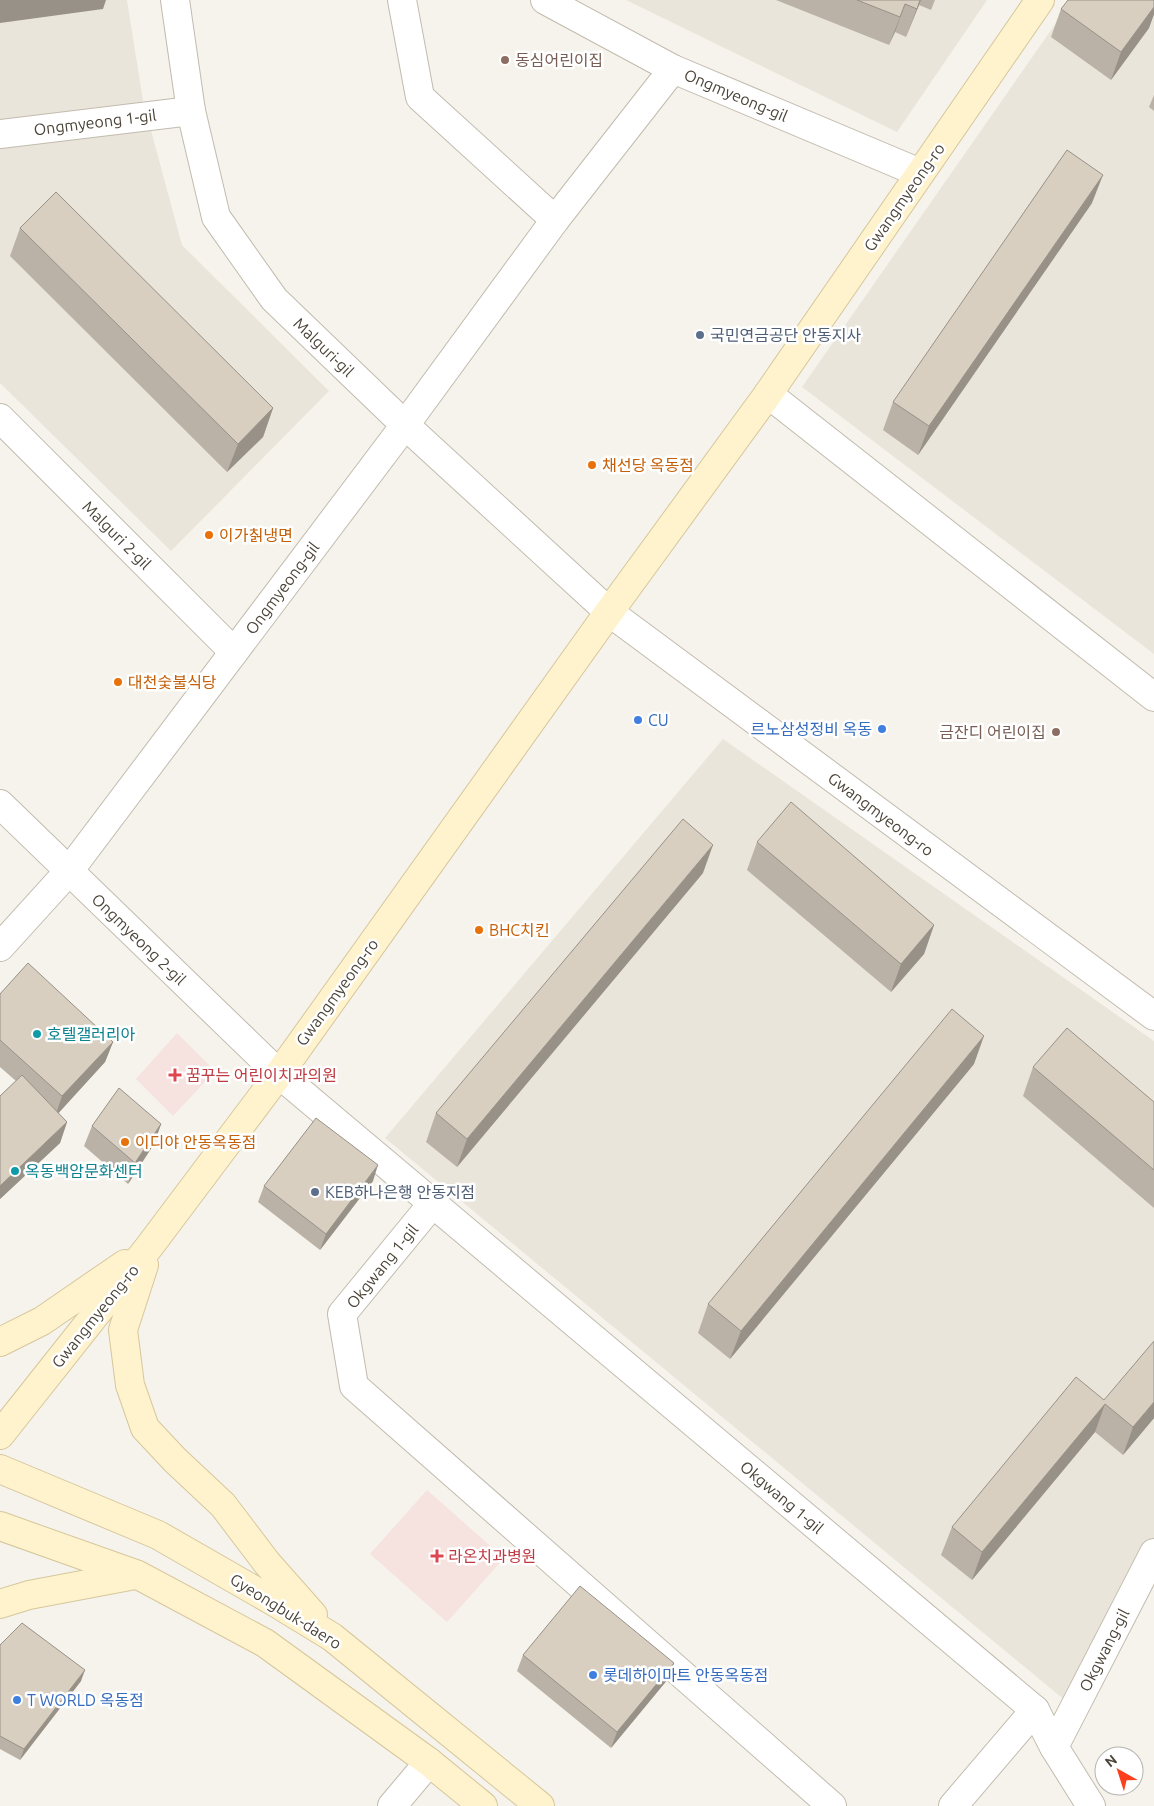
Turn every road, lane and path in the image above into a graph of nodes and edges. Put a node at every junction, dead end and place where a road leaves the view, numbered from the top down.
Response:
1 (175, 0) edge
2 (402, 0) edge
3 (545, 0) edge
4 (1040, 0) edge
5 (673, 69) junction
6 (191, 111) junction
7 (0, 134) edge
8 (920, 173) junction
9 (555, 220) junction
10 (768, 394) junction
11 (0, 418) edge
12 (405, 424) junction
13 (609, 612) junction
14 (234, 652) junction
15 (1154, 697) edge
16 (0, 804) edge
17 (69, 871) junction
18 (0, 947) edge
19 (1154, 1016) edge
20 (279, 1074) junction
21 (433, 1203) junction
22 (149, 1247) junction
23 (0, 1342) edge
24 (0, 1435) edge
25 (0, 1468) edge
26 (0, 1526) edge
27 (1154, 1553) edge
28 (138, 1575) junction
29 (0, 1604) edge
30 (332, 1637) junction
31 (1035, 1710) junction
32 (1054, 1747) junction
33 (430, 1762) junction
34 (392, 1806) edge
35 (483, 1806) edge
36 (540, 1806) edge
37 (832, 1806) edge
38 (953, 1806) edge
39 (1091, 1806) edge

1 - 6 street, Malguri-gil
2 - 9 street
3 - 5 street
4 - 8 street, Gwangmyeong-ro
5 - 8 street, Ongmyeong-gil
5 - 9 street, Ongmyeong-gil
6 - 7 street, Ongmyeong 1-gil
6 - 12 street, Malguri-gil
8 - 10 street, Gwangmyeong-ro
9 - 12 street, Ongmyeong-gil
10 - 13 street, Gwangmyeong-ro
10 - 15 street
11 - 14 street, Malguri 2-gil
12 - 13 street, Malguri-gil
12 - 14 street, Ongmyeong-gil
13 - 19 street, Gwangmyeong-ro
13 - 20 street, Gwangmyeong-ro
14 - 17 street, Ongmyeong-gil
16 - 17 street, Ongmyeong 2-gil
17 - 18 street, Ongmyeong-gil
17 - 20 street, Ongmyeong 2-gil
20 - 21 street, Okgwang 1-gil
20 - 22 street, Gwangmyeong-ro
21 - 31 street, Okgwang 1-gil
21 - 37 street, Okgwang 1-gil
22 - 23 street
22 - 24 street, Gwangmyeong-ro
22 - 30 street
25 - 30 street, Gyeongbuk-daero
26 - 28 street
27 - 32 street, Okgwang-gil
28 - 29 street
28 - 33 street
30 - 36 street, Gyeongbuk-daero
31 - 32 street
31 - 38 street
32 - 39 street
33 - 34 street
33 - 35 street

